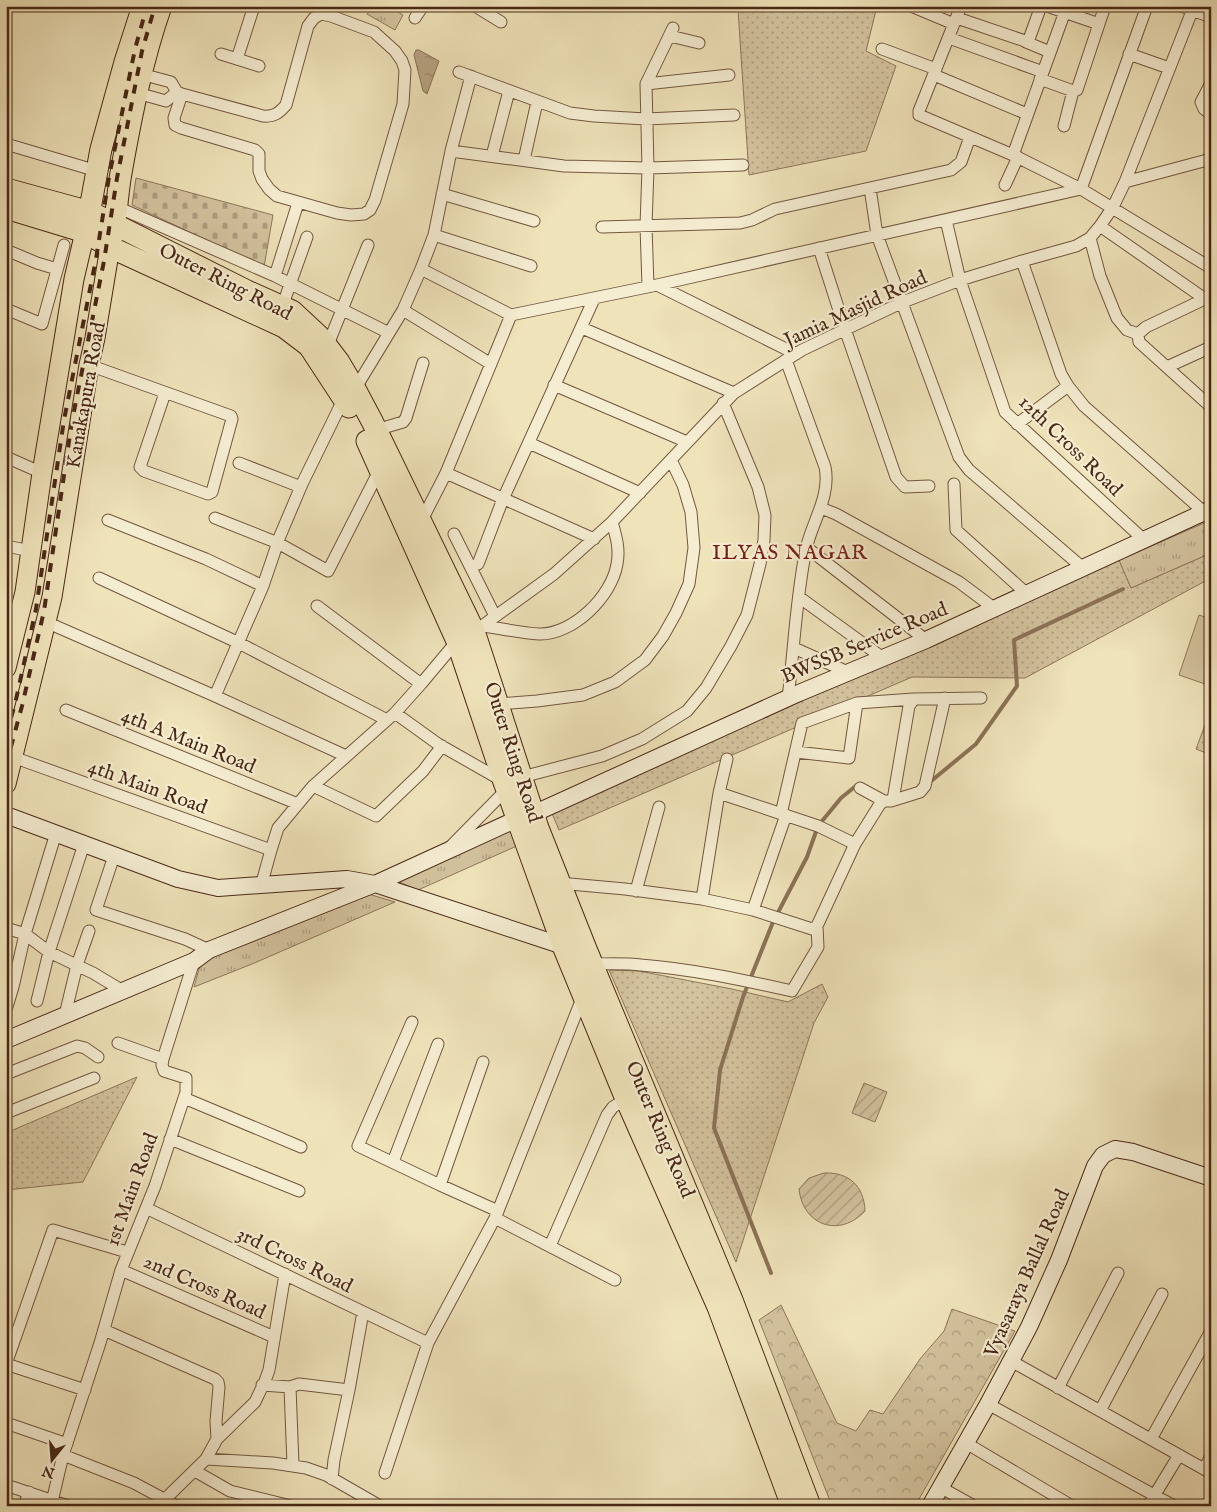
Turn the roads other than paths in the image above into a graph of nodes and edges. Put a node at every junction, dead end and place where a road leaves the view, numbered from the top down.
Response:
1 (143, 6) edge
2 (161, 6) edge
3 (254, 6) edge
4 (423, 6) edge
5 (475, 6) edge
6 (911, 6) edge
7 (961, 6) edge
8 (1041, 6) edge
9 (1048, 6) edge
10 (1105, 6) edge
11 (1147, 6) edge
12 (1181, 6) edge
13 (1193, 8) edge
14 (1065, 9) edge
15 (1211, 17) edge
16 (415, 18) dead end
17 (955, 21) junction
18 (502, 22) dead end
19 (1099, 24) junction
20 (948, 38) junction
21 (1026, 42) junction
22 (700, 43) dead end
23 (882, 49) dead end
24 (1050, 52) junction
25 (221, 54) dead end
26 (1129, 54) junction
27 (237, 59) junction
28 (259, 66) dead end
29 (1169, 68) junction
30 (459, 72) dead end
31 (935, 72) junction
32 (729, 75) dead end
33 (471, 76) junction
34 (1041, 76) junction
35 (1211, 82) edge
36 (139, 83) junction
37 (646, 84) junction
38 (509, 91) junction
39 (1073, 92) junction
40 (179, 93) junction
41 (536, 102) junction
42 (1028, 114) junction
43 (1211, 114) edge
44 (734, 115) dead end
45 (646, 119) junction
46 (1064, 126) dead end
47 (970, 137) junction
48 (6, 144) edge
49 (451, 151) junction
50 (492, 156) junction
51 (1015, 156) junction
52 (1211, 159) edge
53 (524, 160) junction
54 (743, 165) dead end
55 (648, 168) junction
56 (97, 171) junction
57 (1125, 182) junction
58 (1005, 185) dead end
59 (870, 188) junction
60 (6, 189) edge
61 (1082, 189) junction
62 (442, 194) junction
63 (298, 203) junction
64 (6, 208) edge
65 (1114, 208) junction
66 (116, 216) junction
67 (946, 220) junction
68 (534, 221) dead end
69 (87, 222) junction
70 (646, 226) junction
71 (1100, 226) junction
72 (602, 227) dead end
73 (434, 235) junction
74 (878, 235) junction
75 (307, 237) dead end
76 (1090, 238) junction
77 (64, 245) dead end
78 (368, 245) dead end
79 (110, 247) junction
80 (819, 248) junction
81 (6, 250) edge
82 (1022, 261) junction
83 (531, 266) dead end
84 (1211, 268) edge
85 (57, 269) junction
86 (421, 269) junction
87 (275, 276) junction
88 (960, 280) junction
89 (291, 284) junction
90 (652, 286) junction
91 (1208, 298) edge
92 (594, 299) junction
93 (903, 302) junction
94 (282, 307) junction
95 (6, 309) edge
96 (342, 310) junction
97 (403, 310) junction
98 (511, 315) junction
99 (582, 328) junction
100 (845, 330) junction
101 (390, 333) junction
102 (1138, 334) junction
103 (328, 346) junction
104 (1211, 347) edge
105 (791, 357) junction
106 (423, 363) dead end
107 (491, 364) junction
108 (89, 365) junction
109 (1166, 366) junction
110 (554, 385) junction
111 (1068, 386) junction
112 (165, 393) junction
113 (350, 393) junction
114 (734, 393) junction
115 (1206, 395) edge
116 (723, 403) junction
117 (1211, 407) edge
118 (1017, 424) junction
119 (376, 430) junction
120 (687, 442) junction
121 (529, 443) junction
122 (6, 457) edge
123 (671, 460) junction
124 (239, 463) dead end
125 (379, 471) junction
126 (42, 473) junction
127 (446, 473) junction
128 (954, 484) dead end
129 (929, 486) dead end
130 (301, 487) junction
131 (640, 493) junction
132 (504, 499) junction
133 (820, 508) junction
134 (1207, 511) edge
135 (215, 518) dead end
136 (108, 520) dead end
137 (421, 522) junction
138 (612, 522) junction
139 (454, 534) dead end
140 (594, 539) junction
141 (1143, 539) junction
142 (278, 543) junction
143 (6, 546) edge
144 (806, 547) junction
145 (30, 551) junction
146 (478, 564) dead end
147 (1083, 568) junction
148 (99, 578) dead end
149 (263, 586) junction
150 (1026, 592) junction
151 (799, 596) junction
152 (317, 606) dead end
153 (995, 609) junction
154 (495, 616) junction
155 (12, 618) edge
156 (46, 622) junction
157 (471, 632) junction
158 (926, 640) junction
159 (239, 643) junction
160 (794, 648) junction
161 (884, 658) junction
162 (6, 668) edge
163 (850, 673) junction
164 (422, 684) junction
165 (215, 696) junction
166 (788, 698) junction
167 (945, 698) junction
168 (981, 698) dead end
169 (914, 699) junction
170 (857, 702) junction
171 (499, 704) junction
172 (66, 710) dead end
173 (391, 717) junction
174 (442, 746) junction
175 (796, 752) junction
176 (346, 756) junction
177 (13, 758) junction
178 (727, 759) dead end
179 (511, 783) junction
180 (6, 784) edge
181 (313, 786) junction
182 (860, 788) dead end
183 (719, 793) junction
184 (890, 800) junction
185 (298, 804) junction
186 (659, 807) dead end
187 (6, 815) edge
188 (784, 815) junction
189 (525, 816) junction
190 (56, 833) junction
191 (84, 844) junction
192 (855, 844) junction
193 (271, 850) junction
194 (446, 852) junction
195 (114, 856) junction
196 (560, 883) junction
197 (375, 884) junction
198 (261, 886) junction
199 (636, 891) junction
200 (702, 899) junction
201 (753, 910) junction
202 (817, 926) junction
203 (6, 928) edge
204 (89, 931) dead end
205 (25, 934) junction
206 (564, 946) junction
207 (209, 950) junction
208 (49, 952) junction
209 (194, 961) junction
210 (592, 964) junction
211 (77, 966) junction
212 (123, 991) junction
213 (583, 995) junction
214 (37, 1001) dead end
215 (6, 1010) edge
216 (65, 1015) junction
217 (412, 1022) dead end
218 (6, 1040) edge
219 (118, 1042) dead end
220 (438, 1044) dead end
221 (98, 1057) dead end
222 (163, 1059) junction
223 (483, 1062) dead end
224 (6, 1074) edge
225 (94, 1078) dead end
226 (184, 1098) junction
227 (626, 1098) junction
228 (6, 1113) edge
229 (170, 1139) junction
230 (301, 1147) dead end
231 (393, 1162) junction
232 (1211, 1178) edge
233 (440, 1185) junction
234 (299, 1191) dead end
235 (146, 1208) junction
236 (497, 1214) junction
237 (550, 1246) junction
238 (128, 1252) junction
239 (121, 1270) junction
240 (1118, 1273) dead end
241 (285, 1274) junction
242 (615, 1280) dead end
243 (1162, 1294) dead end
244 (363, 1312) junction
245 (104, 1330) junction
246 (1211, 1331) edge
247 (274, 1337) junction
248 (428, 1343) junction
249 (1207, 1347) edge
250 (1011, 1362) junction
251 (6, 1364) edge
252 (262, 1385) junction
253 (290, 1387) junction
254 (1058, 1388) junction
255 (85, 1390) junction
256 (349, 1390) junction
257 (988, 1404) junction
258 (1100, 1411) junction
259 (6, 1423) edge
260 (217, 1438) junction
261 (1151, 1439) junction
262 (966, 1444) junction
263 (65, 1450) junction
264 (1179, 1455) junction
265 (1211, 1456) edge
266 (206, 1459) junction
267 (292, 1465) junction
268 (196, 1471) junction
269 (1207, 1471) edge
270 (385, 1473) dead end
271 (332, 1479) junction
272 (6, 1485) edge
273 (940, 1487) junction
274 (29, 1492) junction
275 (1154, 1495) junction
276 (162, 1502) edge
277 (52, 1503) edge
278 (24, 1506) edge
279 (68, 1506) edge
280 (177, 1506) edge
281 (291, 1506) edge
282 (380, 1506) edge
283 (792, 1506) edge
284 (810, 1506) edge
285 (930, 1506) edge
286 (974, 1506) edge
287 (1072, 1506) edge
288 (1148, 1506) edge
289 (1174, 1506) edge

1 - 56 highway, Kanakapura Road
2 - 36 highway, Kanakapura Road
3 - 27 street
4 - 16 street
5 - 18 street
6 - 17 street
7 - 17 street
8 - 21 street
9 - 14 street
10 - 19 street
11 - 26 street
12 - 13 street
13 - 15 street
13 - 29 street, Jamia Masjid Road
14 - 19 street
14 - 24 street
17 - 20 street
17 - 21 street
19 - 39 street
20 - 31 street
20 - 34 street
21 - 24 street
22 - 37 street
23 - 31 street
24 - 34 street
25 - 27 street
26 - 29 street
26 - 61 street
27 - 28 street
29 - 57 street, Jamia Masjid Road
30 - 33 street
31 - 42 street
31 - 47 street
32 - 37 street
33 - 38 street
33 - 49 street
34 - 39 street
34 - 42 street
35 - 43 street
36 - 40 street
36 - 40 street
36 - 66 highway, Kanakapura Road
37 - 45 street
38 - 41 street
38 - 50 street
39 - 46 street
40 - 63 street
40 - 63 street
41 - 45 street
41 - 53 street
42 - 51 street
44 - 45 street
45 - 55 street
47 - 51 street
47 - 59 street
48 - 56 street
49 - 50 street
49 - 62 street
50 - 53 street
51 - 58 street
51 - 61 street
52 - 57 street
53 - 55 street
54 - 55 street
55 - 70 street
56 - 69 highway, Kanakapura Road
57 - 65 street, Jamia Masjid Road
59 - 70 street
59 - 74 street
60 - 69 highway, Outer Ring Road
61 - 65 street
61 - 67 street
62 - 68 street
62 - 73 street
63 - 87 street
64 - 69 highway, Outer Ring Road
65 - 71 street, Jamia Masjid Road
65 - 84 street
66 - 69 highway, Outer Ring Road
66 - 79 highway, Kanakapura Road
66 - 87 street
66 - 94 highway, Outer Ring Road
67 - 74 street
67 - 88 street, 12th Cross Road
69 - 79 highway, Outer Ring Road
69 - 126 main road, Kanakapura Road
70 - 72 street
70 - 90 street
71 - 76 street, Jamia Masjid Road
71 - 91 street
73 - 83 street
73 - 86 street
74 - 80 street
74 - 93 street
75 - 89 street
76 - 82 street, Jamia Masjid Road
76 - 102 street
77 - 85 street
78 - 96 street
79 - 108 main road, Kanakapura Road
79 - 113 highway, Outer Ring Road
80 - 90 street
80 - 100 street
81 - 85 street
82 - 88 street, Jamia Masjid Road
82 - 111 street
85 - 95 street
86 - 97 street
86 - 98 street
87 - 89 street
88 - 93 street, Jamia Masjid Road
88 - 118 street, 12th Cross Road
89 - 94 street
89 - 96 street
90 - 92 street
90 - 105 street
91 - 102 street
92 - 98 street
92 - 99 street
93 - 100 street, Jamia Masjid Road
93 - 147 street
94 - 103 highway, Outer Ring Road
96 - 101 street
96 - 103 street
97 - 101 street
97 - 107 street
98 - 107 street
99 - 110 street
99 - 114 street
100 - 105 street, Jamia Masjid Road
100 - 129 street
101 - 113 street
102 - 109 street
103 - 113 highway, Outer Ring Road
104 - 109 street
105 - 114 street, Jamia Masjid Road
105 - 133 street
106 - 119 street
107 - 127 street
108 - 112 street
108 - 156 main road, Kanakapura Road
109 - 115 street
110 - 120 street
110 - 121 street
111 - 118 street
111 - 134 street
112 - 112 street
113 - 119 highway, Outer Ring Road
113 - 125 highway, Outer Ring Road
113 - 130 street
114 - 116 street, Jamia Masjid Road
115 - 117 street
116 - 120 street, Jamia Masjid Road
116 - 179 street
118 - 141 street, 12th Cross Road
119 - 137 highway, Outer Ring Road
120 - 123 street, Jamia Masjid Road
121 - 131 street
121 - 132 street
122 - 126 street
123 - 131 street, Jamia Masjid Road
123 - 171 street
124 - 130 street
125 - 142 street
125 - 157 highway, Outer Ring Road
126 - 145 main road, Kanakapura Road
127 - 132 street
127 - 137 street
128 - 150 street
130 - 142 street
131 - 138 street, Jamia Masjid Road
132 - 140 street
132 - 146 street
133 - 144 street
133 - 153 street
134 - 141 street, BWSSB Service Road
135 - 142 street
136 - 149 street
137 - 157 highway, Outer Ring Road
138 - 140 street, Jamia Masjid Road
138 - 157 street
139 - 154 street
140 - 154 street, Jamia Masjid Road
141 - 147 street, BWSSB Service Road
142 - 149 street
143 - 145 street
144 - 151 street
144 - 158 street
145 - 155 main road, Kanakapura Road
147 - 150 street, BWSSB Service Road
148 - 159 street
149 - 159 street
150 - 153 street, BWSSB Service Road
151 - 160 street
151 - 161 street
152 - 164 street
153 - 158 street, BWSSB Service Road
154 - 157 street, Jamia Masjid Road
155 - 162 main road, Kanakapura Road
156 - 165 street
156 - 177 main road, Kanakapura Road
157 - 164 street, Jamia Masjid Road
157 - 171 highway, Outer Ring Road
157 - 179 highway, Outer Ring Road
158 - 161 street, BWSSB Service Road
159 - 165 street
159 - 173 street
160 - 163 street
160 - 166 street
161 - 163 street, BWSSB Service Road
163 - 166 street, BWSSB Service Road
164 - 173 street, Jamia Masjid Road
165 - 176 street
166 - 189 street, BWSSB Service Road
167 - 168 street
167 - 169 street
167 - 184 street
169 - 170 street
169 - 184 street
170 - 175 street
170 - 175 street
171 - 179 highway, Outer Ring Road
172 - 185 street, 4th A Main Road
173 - 174 street
173 - 176 street, Jamia Masjid Road
174 - 179 street
174 - 181 street
175 - 188 street
176 - 181 street, Jamia Masjid Road
177 - 180 main road, Kanakapura Road
177 - 193 street, 4th Main Road
178 - 183 street
179 - 189 highway, Outer Ring Road
179 - 194 street
181 - 185 street, Jamia Masjid Road
182 - 184 street
183 - 188 street
183 - 200 street
184 - 192 street
185 - 193 street, Jamia Masjid Road
186 - 199 street
187 - 190 street
188 - 192 street
188 - 201 street
189 - 194 street, BWSSB Service Road
189 - 196 highway, Outer Ring Road
189 - 206 highway, Outer Ring Road
190 - 191 street
190 - 205 street
191 - 195 street
191 - 208 street
192 - 202 street
193 - 198 street, Jamia Masjid Road
194 - 197 street, BWSSB Service Road
195 - 198 street
195 - 207 street
196 - 199 street
196 - 210 highway, Outer Ring Road
197 - 198 street
197 - 206 street
197 - 207 street, BWSSB Service Road
199 - 200 street
200 - 201 street
201 - 202 street
202 - 210 street
203 - 205 street
204 - 211 street
205 - 208 street
205 - 215 street
206 - 213 highway, Outer Ring Road
207 - 209 street, BWSSB Service Road
208 - 211 street
208 - 214 street
209 - 212 street, BWSSB Service Road
209 - 222 street
210 - 284 highway, Outer Ring Road
211 - 212 street
211 - 216 street
212 - 216 street, BWSSB Service Road
213 - 227 highway, Outer Ring Road
213 - 236 street
216 - 218 street, BWSSB Service Road
217 - 231 street
219 - 222 street
220 - 231 street
221 - 224 street
222 - 226 street, 1st Main Road
223 - 233 street
225 - 228 street
226 - 229 street, 1st Main Road
226 - 230 street
227 - 237 street
227 - 283 highway, Outer Ring Road
229 - 234 street
229 - 235 street, 1st Main Road
231 - 233 street
232 - 250 street, Vyasaraya Ballal Road
233 - 236 street
235 - 238 street, 1st Main Road
235 - 241 street, 3rd Cross Road
236 - 237 street
236 - 248 street
237 - 242 street
238 - 239 street, 1st Main Road
238 - 251 street
239 - 245 street, 1st Main Road
239 - 247 street, 2nd Cross Road
240 - 254 street
241 - 244 street, 3rd Cross Road
241 - 247 street
243 - 258 street
244 - 248 street, 3rd Cross Road
244 - 256 street
245 - 255 street, 1st Main Road
245 - 260 street
246 - 249 street
247 - 252 street
248 - 270 street
249 - 261 street
250 - 254 street
250 - 257 street, Vyasaraya Ballal Road
251 - 255 street
252 - 253 street
252 - 260 street
253 - 256 street
253 - 267 street
254 - 258 street
255 - 263 street, 1st Main Road
256 - 271 street
257 - 262 street, Vyasaraya Ballal Road
257 - 275 street
258 - 261 street
259 - 263 street
260 - 266 street
261 - 264 street
262 - 273 street, Vyasaraya Ballal Road
262 - 287 street
263 - 276 street
263 - 277 street, 1st Main Road
264 - 269 street
264 - 275 street
265 - 269 street
266 - 267 street
266 - 268 street
267 - 271 street
268 - 276 street
268 - 281 street
271 - 282 street
272 - 274 street
273 - 285 street, Vyasaraya Ballal Road
273 - 286 street
274 - 277 street
274 - 278 street
275 - 288 street
275 - 289 street
276 - 280 street
277 - 279 street

